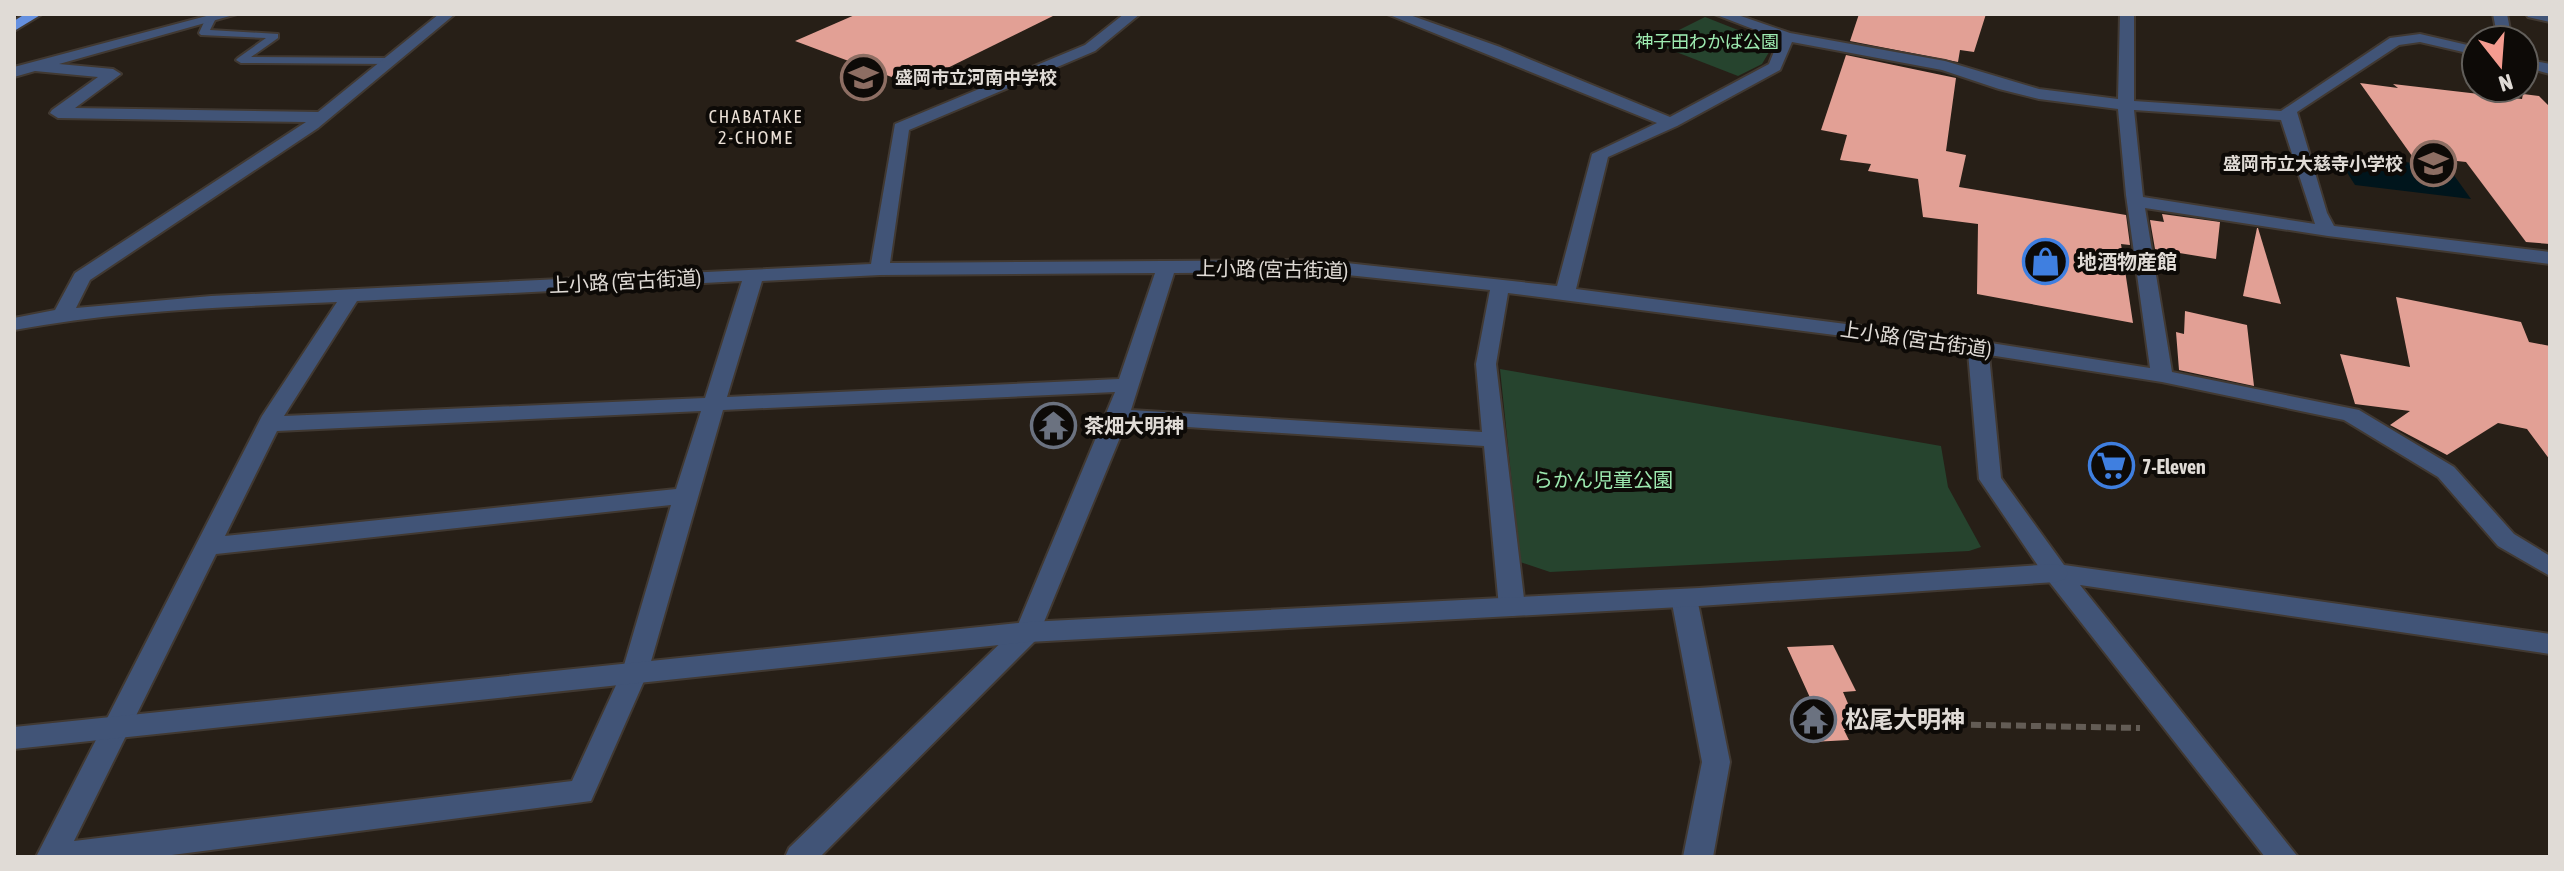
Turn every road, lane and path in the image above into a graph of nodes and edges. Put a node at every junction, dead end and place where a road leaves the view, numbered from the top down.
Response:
1 (35, 14) edge
2 (230, 14) edge
3 (448, 14) edge
4 (1133, 14) edge
5 (1394, 14) edge
6 (1721, 14) edge
7 (2127, 14) edge
8 (2533, 14) edge
9 (2550, 18) edge
10 (210, 20) junction
11 (14, 27) edge
12 (1787, 37) junction
13 (2460, 47) edge
14 (390, 61) junction
15 (38, 67) junction
16 (14, 72) edge
17 (2128, 105) junction
18 (2289, 116) junction
19 (321, 117) junction
20 (1671, 123) junction
21 (2136, 201) junction
22 (2328, 231) junction
23 (2550, 258) edge
24 (1166, 267) junction
25 (880, 269) junction
26 (754, 275) junction
27 (1500, 286) junction
28 (1565, 293) junction
29 (351, 295) junction
30 (62, 315) junction
31 (14, 324) edge
32 (1978, 347) junction
33 (2162, 376) junction
34 (1128, 385) junction
35 (714, 404) junction
36 (1118, 416) junction
37 (269, 424) junction
38 (1494, 440) junction
39 (685, 496) junction
40 (209, 546) junction
41 (2550, 567) edge
42 (2056, 573) junction
43 (1684, 598) junction
44 (1512, 607) junction
45 (1028, 632) junction
46 (2550, 644) edge
47 (635, 672) junction
48 (1881, 723) dead end
49 (119, 726) junction
50 (2145, 728) dead end
51 (14, 738) edge
52 (51, 857) edge
53 (800, 857) edge
54 (1698, 857) edge
55 (2283, 857) edge

1 - 11 highway
2 - 10 street
3 - 14 street
4 - 25 street
5 - 20 street
6 - 12 street
7 - 17 street
8 - 9 street
10 - 14 lane
10 - 15 street
12 - 17 street
12 - 20 street
13 - 18 street
14 - 19 street
15 - 16 street
15 - 19 street
17 - 18 street
17 - 21 street
18 - 22 street
19 - 30 street
20 - 28 street
21 - 22 street
21 - 33 street
22 - 23 street
24 - 25 street, 上小路 (宮古街道)
24 - 27 street, 上小路 (宮古街道)
24 - 34 street
25 - 26 street, 上小路 (宮古街道)
26 - 29 street, 上小路 (宮古街道)
26 - 35 street
27 - 28 street, 上小路 (宮古街道)
27 - 38 street
28 - 32 street, 上小路 (宮古街道)
29 - 30 street, 上小路 (宮古街道)
29 - 37 street
30 - 31 street, 上小路 (宮古街道)
32 - 33 street, 上小路 (宮古街道)
32 - 42 street
33 - 41 street, 上小路 (宮古街道)
34 - 35 street
34 - 36 street
35 - 37 street
35 - 39 street
36 - 38 street
36 - 45 street
37 - 40 street
38 - 44 street
39 - 40 street
39 - 47 street
40 - 49 street
42 - 43 street
42 - 46 street
42 - 55 street
43 - 44 street
43 - 54 street
44 - 45 street
45 - 47 street
45 - 53 street
47 - 49 street
47 - 52 street
48 - 50 path
49 - 51 street
49 - 52 street

